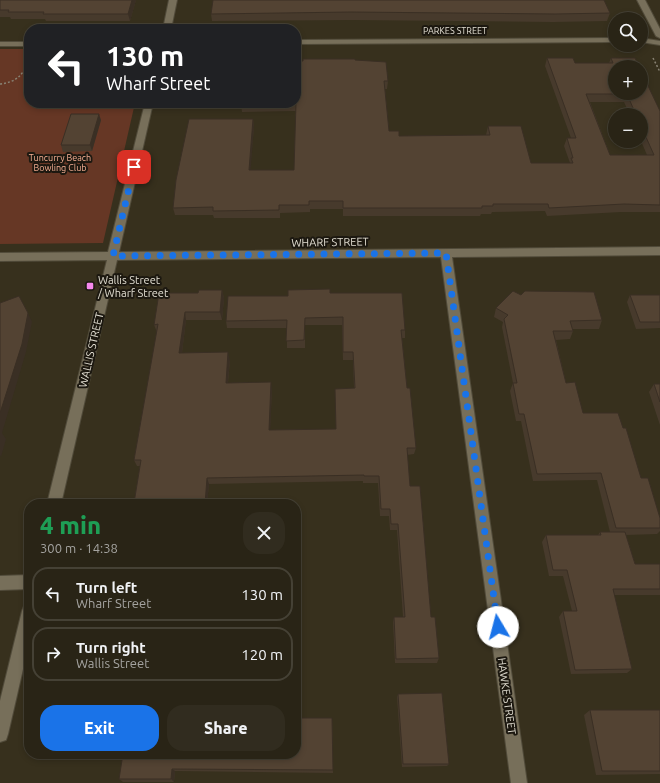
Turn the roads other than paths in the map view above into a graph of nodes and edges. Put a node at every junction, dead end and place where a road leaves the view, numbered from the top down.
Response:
1 (173, 0) edge
2 (641, 0) edge
3 (168, 24) edge
4 (660, 36) edge
5 (608, 40) edge
6 (648, 41) edge
7 (301, 42) edge
8 (660, 42) edge
9 (0, 44) edge
10 (24, 44) edge
11 (148, 108) edge
12 (660, 251) edge
13 (446, 253) junction
14 (113, 256) junction
15 (0, 257) edge
16 (55, 499) edge
17 (24, 582) edge
18 (0, 583) edge
19 (24, 632) edge
20 (0, 734) edge
21 (519, 783) edge

1 - 3 street
2 - 4 street
5 - 7 street, PARKES STREET
6 - 8 street
9 - 10 street
11 - 14 street, WALLIS STREET
12 - 13 street, WHARF STREET
13 - 14 street, WHARF STREET
13 - 21 street, HAWKE STREET
14 - 15 street, WHARF STREET
14 - 16 street, WALLIS STREET
17 - 18 street
19 - 20 street

